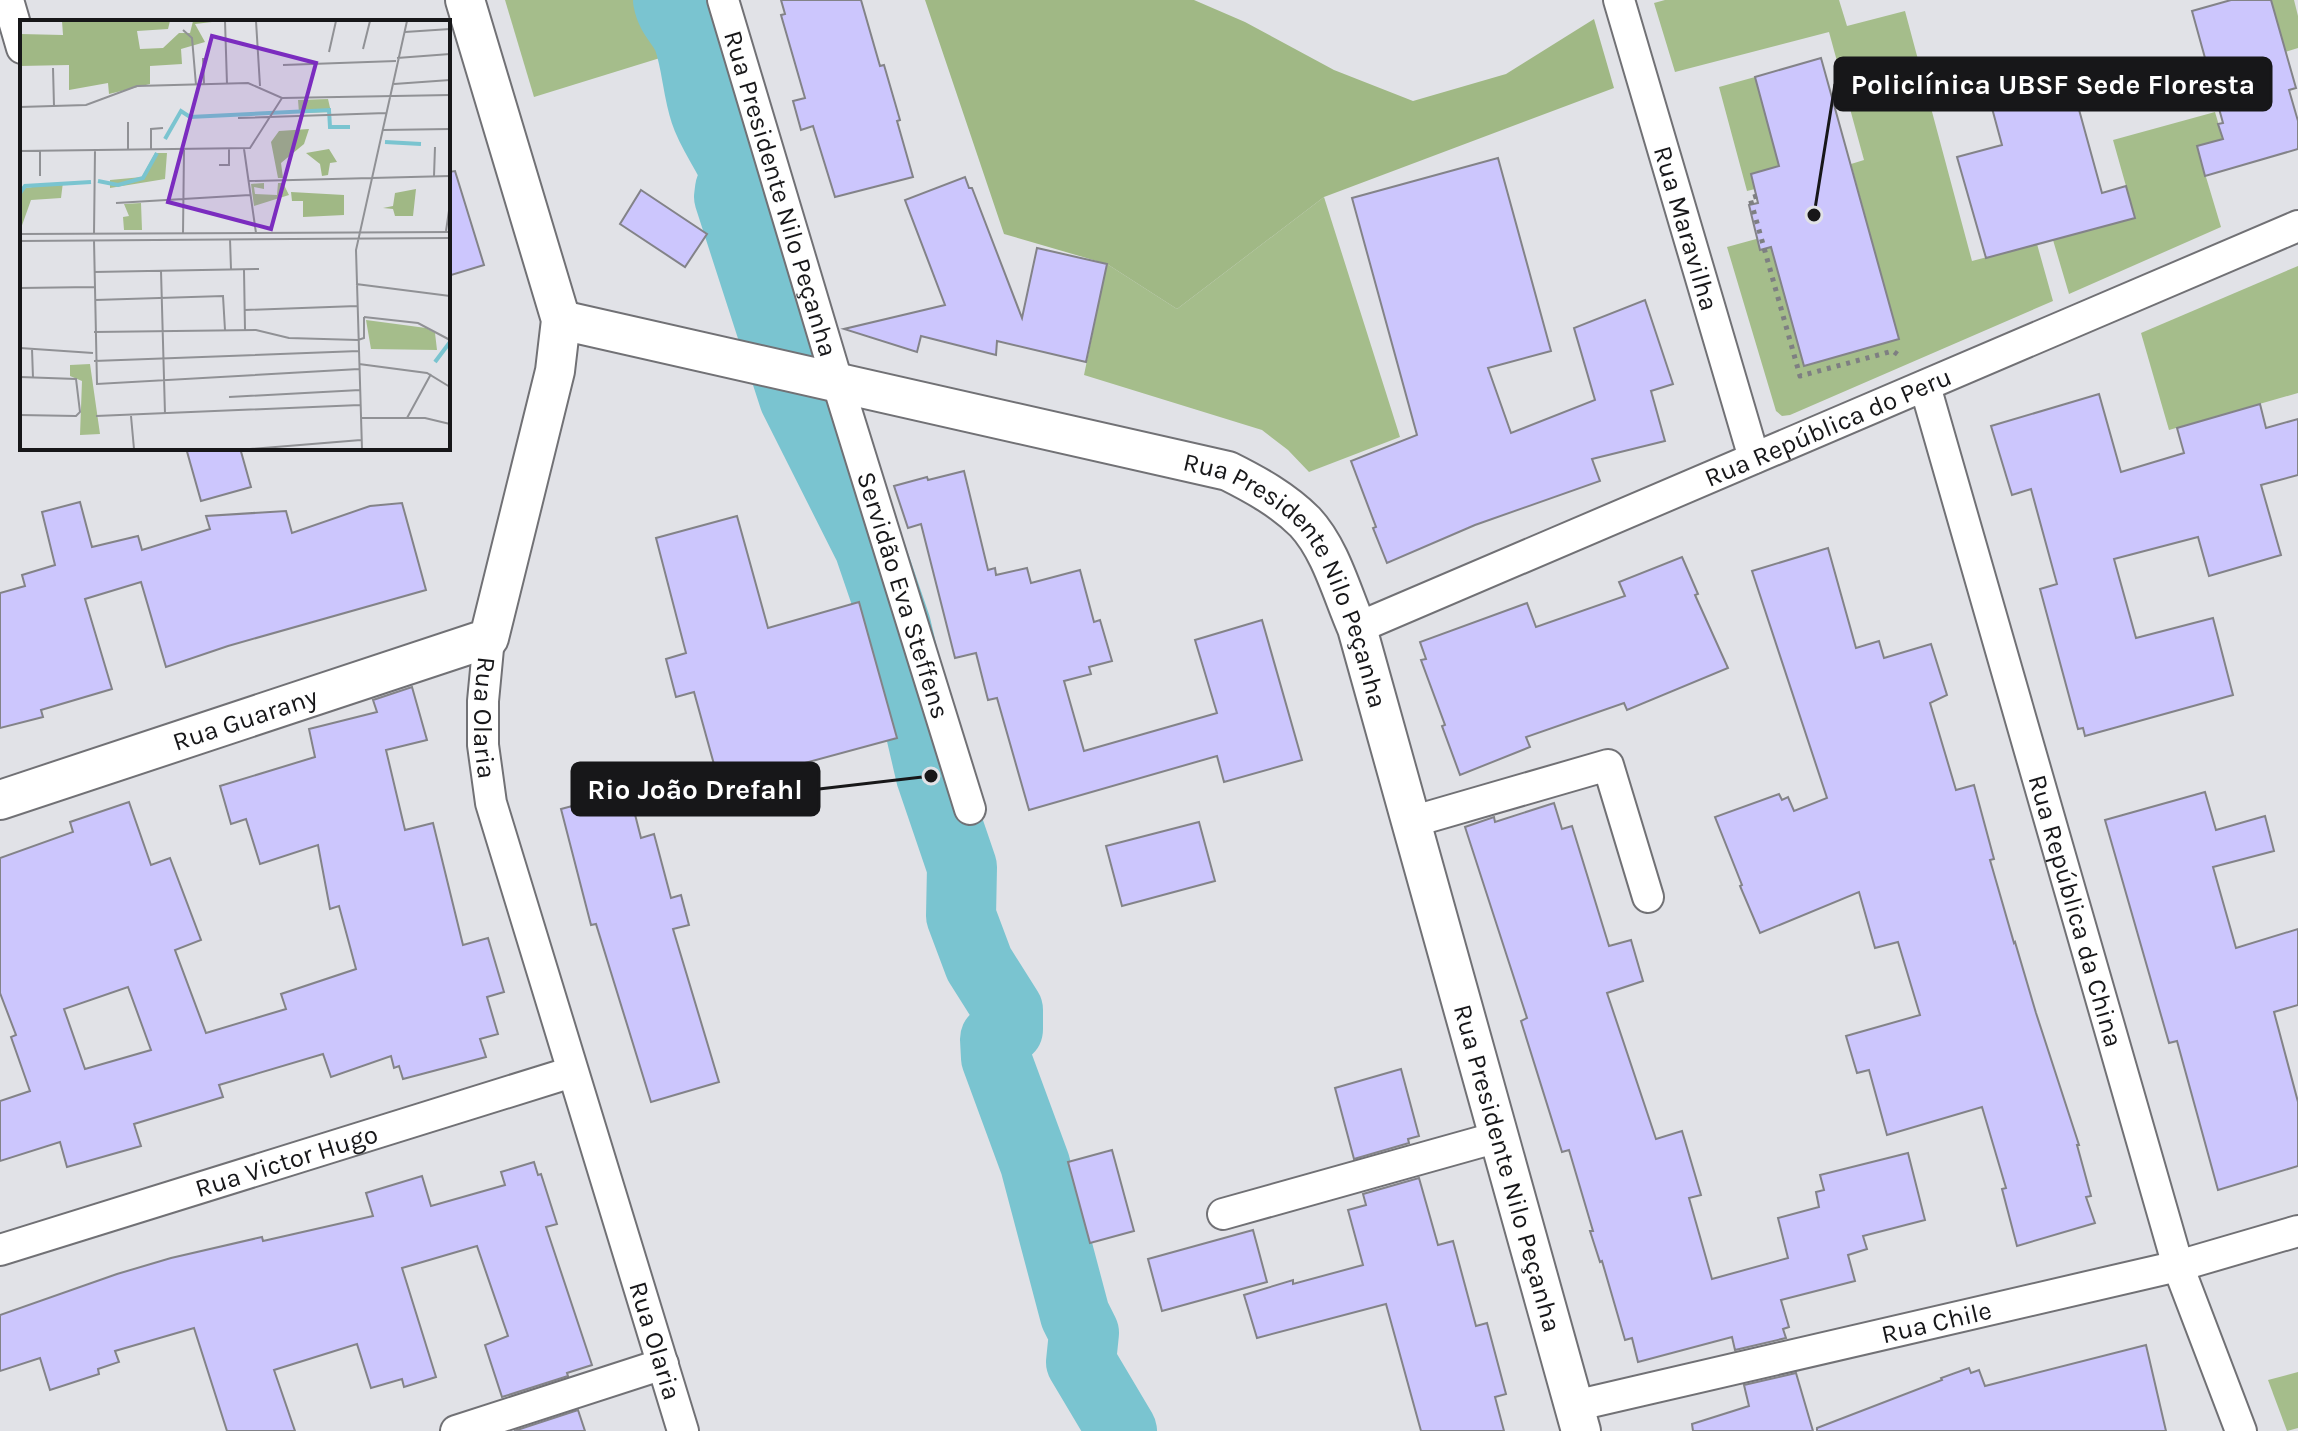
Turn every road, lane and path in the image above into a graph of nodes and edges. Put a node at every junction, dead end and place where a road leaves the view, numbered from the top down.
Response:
1 (8, 0) edge
2 (465, 0) edge
3 (723, 0) edge
4 (1619, 0) edge
5 (20, 41) edge
6 (1757, 196) dead end
7 (2298, 226) edge
8 (561, 320) junction
9 (820, 377) junction
10 (1930, 384) junction
11 (1754, 458) junction
12 (1357, 628) junction
13 (489, 638) junction
14 (0, 800) edge
15 (970, 809) dead end
16 (1411, 822) junction
17 (1648, 897) dead end
18 (572, 1072) junction
19 (1498, 1137) junction
20 (1223, 1214) dead end
21 (2298, 1231) edge
22 (0, 1250) edge
23 (2178, 1266) junction
24 (663, 1364) junction
25 (1577, 1419) edge
26 (456, 1431) edge
27 (683, 1431) edge
28 (2241, 1431) edge

1 - 5 street
2 - 8 street, Rua Olaria
3 - 9 street, Rua Presidente Nilo Peçanha
4 - 11 street, Rua Maravilha
6 - 10 path
7 - 10 street, Rua República do Peru
8 - 9 street
8 - 13 street, Rua Olaria
9 - 12 street, Rua Presidente Nilo Peçanha
9 - 15 street, Servidão Eva Steffens
10 - 11 street, Rua República do Peru
10 - 23 street, Rua República da China
11 - 12 street, Rua República do Peru
12 - 16 street, Rua Presidente Nilo Peçanha
13 - 14 street, Rua Guarany
13 - 18 street, Rua Olaria
16 - 17 street
16 - 19 street, Rua Presidente Nilo Peçanha
18 - 22 street, Rua Victor Hugo
18 - 24 street, Rua Olaria
19 - 20 street
19 - 25 street, Rua Presidente Nilo Peçanha
21 - 23 street, Rua Chile
23 - 25 street, Rua Chile
23 - 28 street, Rua República da China
24 - 26 street
24 - 27 street, Rua Olaria

